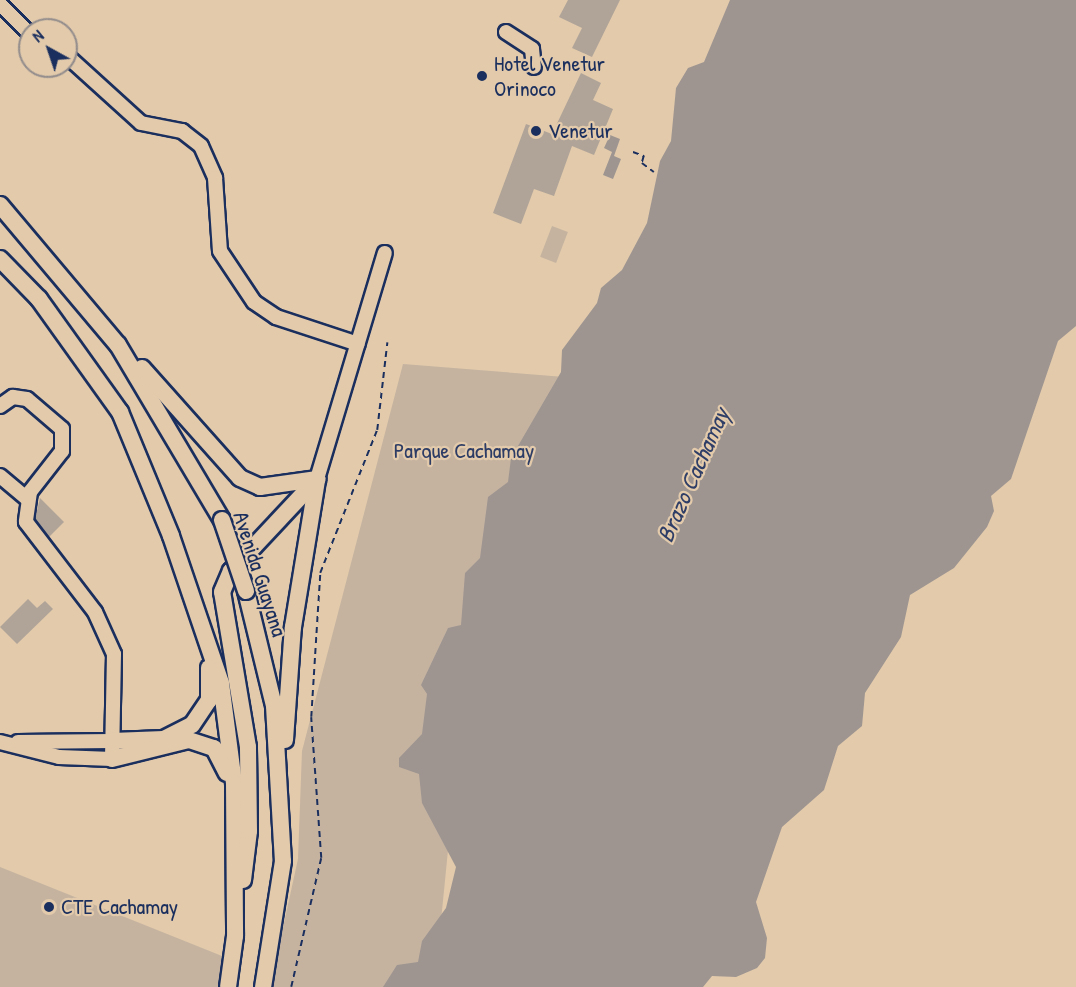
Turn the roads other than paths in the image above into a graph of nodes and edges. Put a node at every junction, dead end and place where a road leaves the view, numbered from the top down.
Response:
1 (0, 4) edge
2 (18, 22) edge
3 (506, 32) dead end
4 (78, 66) edge
5 (534, 68) dead end
6 (0, 205) edge
7 (385, 253) dead end
8 (0, 259) edge
9 (358, 344) junction
10 (118, 345) junction
11 (0, 406) edge
12 (0, 476) edge
13 (317, 479) junction
14 (27, 499) junction
15 (207, 637) junction
16 (112, 741) junction
17 (3, 743) edge
18 (112, 759) junction
19 (233, 819) junction
20 (283, 861) junction
21 (235, 936) junction
22 (228, 987) edge
23 (263, 987) edge

1 - 2 street
3 - 5 street
4 - 9 street
6 - 10 main road, Avenida Guayana
7 - 9 street
8 - 15 main road
9 - 13 street
10 - 13 main road
10 - 20 main road, Avenida Guayana, bridge
11 - 14 street
12 - 14 street
13 - 20 main road
13 - 21 main road
14 - 16 street
15 - 16 main road
15 - 19 main road
16 - 17 street
16 - 18 street
17 - 18 street
18 - 19 main road
19 - 21 main road
20 - 23 main road, Avenida Guayana
21 - 22 main road

